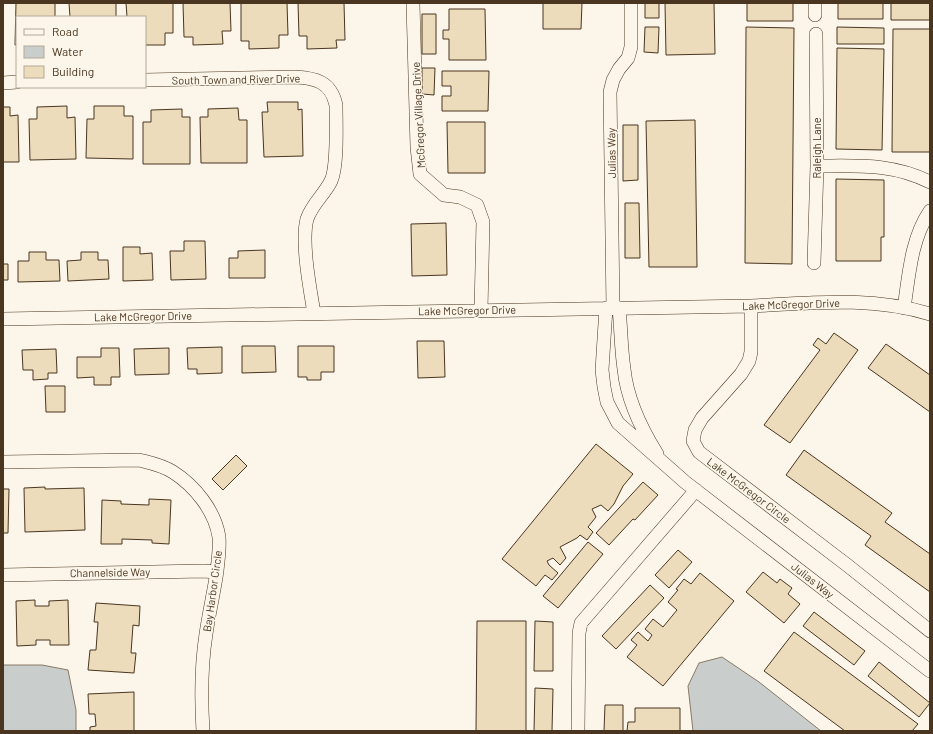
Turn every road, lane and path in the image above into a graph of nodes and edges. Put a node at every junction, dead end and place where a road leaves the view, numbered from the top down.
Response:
1 (631, 3) edge
2 (413, 4) dead end
3 (816, 34) dead end
4 (146, 80) edge
5 (16, 82) edge
6 (3, 83) edge
7 (817, 166) junction
8 (930, 182) edge
9 (930, 211) edge
10 (814, 263) dead end
11 (751, 306) junction
12 (613, 308) junction
13 (904, 308) junction
14 (481, 310) junction
15 (314, 313) junction
16 (930, 314) edge
17 (3, 319) edge
18 (662, 461) junction
19 (3, 462) edge
20 (696, 490) junction
21 (216, 572) junction
22 (3, 575) edge
23 (930, 631) edge
24 (930, 671) edge
25 (203, 731) edge
26 (578, 731) edge

1 - 12 street, Julias Way
2 - 14 street, McGregor Village Drive
3 - 7 street, Raleigh Lane
4 - 15 street, South Town and River Drive
5 - 6 street
7 - 8 street
7 - 10 street, Raleigh Lane
9 - 13 street
11 - 12 street, Lake McGregor Drive
11 - 13 street, Lake McGregor Drive
11 - 23 street, Lake McGregor Circle
12 - 14 street, Lake McGregor Drive
12 - 18 street, Julias Way
12 - 18 street, Julias Way
13 - 16 street, Lake McGregor Drive
14 - 15 street, Lake McGregor Drive
15 - 17 street, Lake McGregor Drive
18 - 20 street, Julias Way
19 - 21 street, Bay Harbor Circle
20 - 24 street, Julias Way
20 - 26 street
21 - 22 street, Channelside Way
21 - 25 street, Bay Harbor Circle

